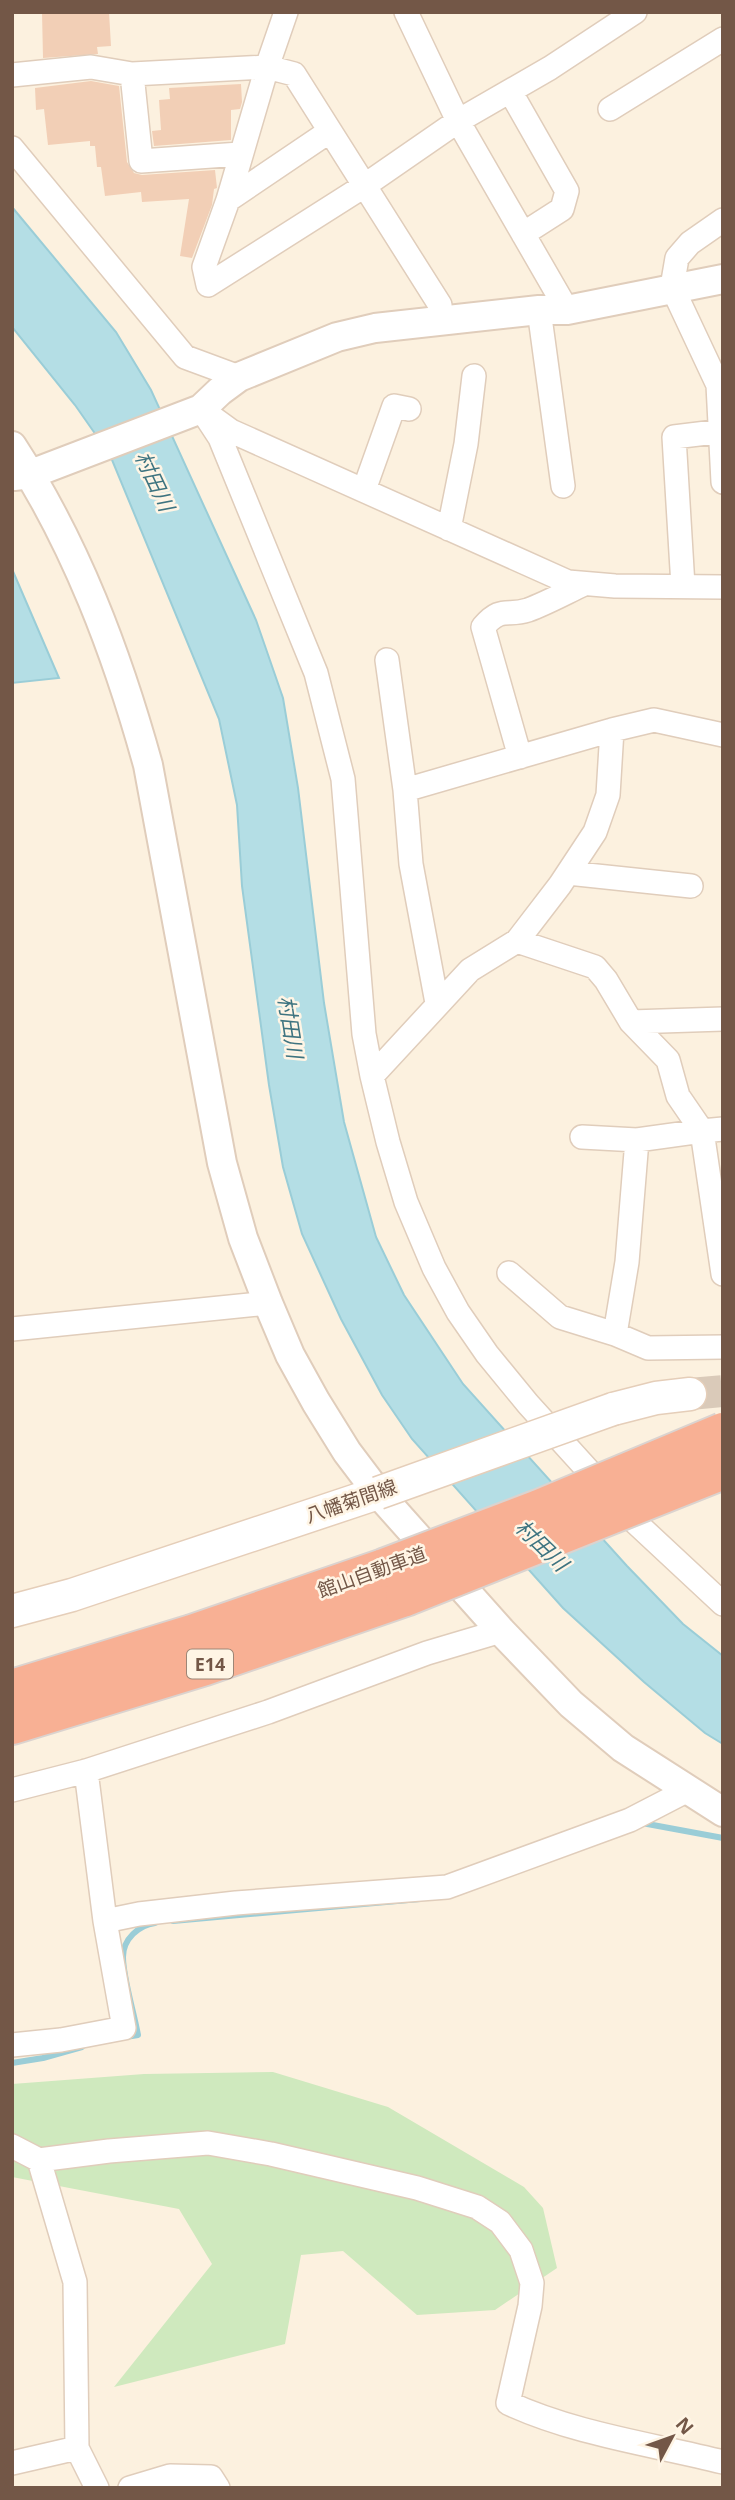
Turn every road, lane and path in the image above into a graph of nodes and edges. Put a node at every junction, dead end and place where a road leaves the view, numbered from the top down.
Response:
1 (286, 12) edge
2 (406, 12) edge
3 (635, 12) edge
4 (723, 39) edge
5 (267, 67) junction
6 (132, 74) junction
7 (12, 75) edge
8 (510, 91) junction
9 (610, 109) dead end
10 (458, 121) junction
11 (330, 131) junction
12 (12, 148) edge
13 (240, 154) junction
14 (364, 186) junction
15 (228, 200) junction
16 (723, 220) edge
17 (523, 234) junction
18 (723, 279) edge
19 (672, 287) junction
20 (553, 310) junction
21 (440, 322) junction
22 (474, 376) dead end
23 (239, 377) junction
24 (409, 409) dead end
25 (201, 410) junction
26 (721, 431) edge
27 (12, 446) edge
28 (21, 475) edge
29 (723, 482) edge
30 (563, 486) dead end
31 (364, 490) junction
32 (449, 529) junction
33 (584, 584) junction
34 (683, 586) junction
35 (723, 587) edge
36 (387, 660) dead end
37 (612, 730) junction
38 (723, 735) edge
39 (520, 757) junction
40 (405, 790) junction
41 (568, 873) junction
42 (691, 886) dead end
43 (517, 941) junction
44 (438, 1003) junction
45 (723, 1019) edge
46 (631, 1022) junction
47 (372, 1076) junction
48 (712, 1130) edge
49 (582, 1137) dead end
50 (637, 1140) junction
51 (509, 1273) dead end
52 (723, 1274) edge
53 (268, 1303) junction
54 (12, 1329) edge
55 (615, 1334) junction
56 (723, 1347) edge
57 (690, 1394) tunnel mouth
58 (723, 1432) edge
59 (723, 1470) edge
60 (378, 1493) junction
61 (395, 1582) junction
62 (723, 1604) edge
63 (12, 1611) edge
64 (501, 1631) junction
65 (12, 1689) edge
66 (12, 1725) edge
67 (86, 1770) junction
68 (12, 1790) edge
69 (688, 1790) junction
70 (723, 1812) edge
71 (105, 1922) junction
72 (12, 2045) edge
73 (12, 2146) edge
74 (38, 2160) junction
75 (77, 2448) junction
76 (723, 2462) edge
77 (12, 2463) edge
78 (97, 2488) edge
79 (130, 2488) edge
80 (218, 2488) edge

1 - 5 street
2 - 10 street
3 - 8 street
4 - 9 street
5 - 6 street
5 - 11 street
5 - 13 street
6 - 7 street
6 - 13 street
8 - 10 street
8 - 17 street
10 - 14 street
10 - 17 street
11 - 14 street
11 - 15 street
12 - 23 street
13 - 15 street
14 - 15 street
14 - 21 street
16 - 19 street
17 - 20 street
18 - 19 street
19 - 20 street
19 - 26 street
20 - 21 street
20 - 30 street
21 - 23 street
22 - 32 street
23 - 25 street
24 - 31 street
25 - 28 street
25 - 31 street
25 - 47 street
26 - 29 street
26 - 34 street
27 - 28 street
28 - 53 street
31 - 32 street
32 - 33 street
33 - 34 street
33 - 39 street
34 - 35 street
36 - 40 street
37 - 38 street
37 - 39 street
37 - 41 street
39 - 40 street
40 - 44 street
41 - 42 street
41 - 43 street
43 - 44 street
43 - 46 street
44 - 47 street
45 - 46 street
46 - 48 street
47 - 62 street
48 - 50 street
48 - 52 street
49 - 50 street
50 - 55 street
51 - 55 street
53 - 54 street
53 - 60 street
55 - 56 street
57 - 60 main road, 八幡菊間線, bridge
58 - 61 highway, 館山自動車道 / E14, bridge
59 - 61 highway, 館山自動車道 / E14, bridge
60 - 63 main road, 八幡菊間線
60 - 64 street
61 - 65 highway, 館山自動車道 / E14
61 - 66 highway, 館山自動車道 / E14
64 - 67 street
64 - 69 street
67 - 68 street
67 - 71 street
69 - 70 street
69 - 71 street
71 - 72 street
73 - 74 street
74 - 75 street
74 - 76 street
75 - 77 street
75 - 78 street
79 - 80 street

